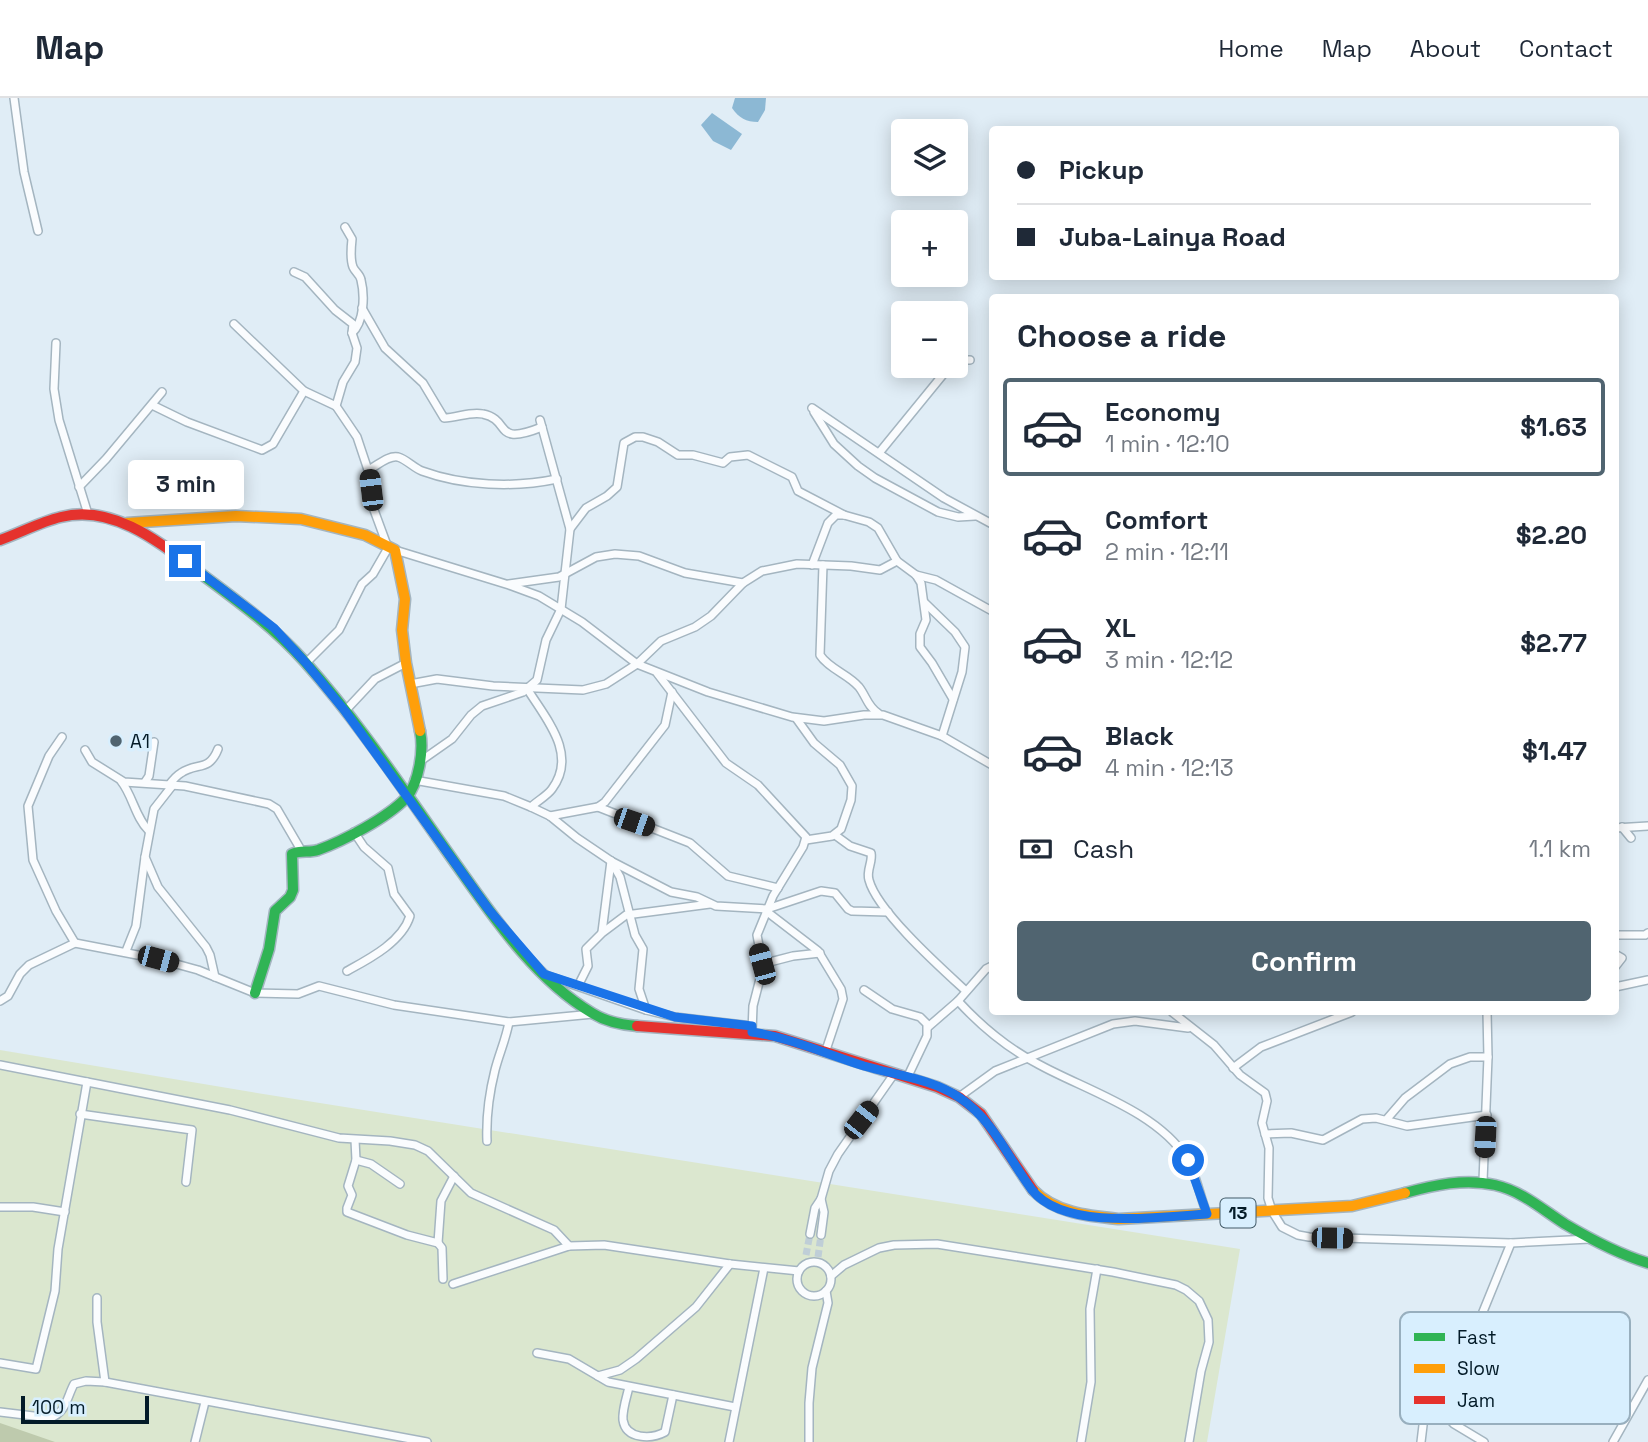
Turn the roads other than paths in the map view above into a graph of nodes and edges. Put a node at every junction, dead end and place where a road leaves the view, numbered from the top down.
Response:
1 (14, 98) edge
2 (345, 227) dead end
3 (38, 231) dead end
4 (294, 272) dead end
5 (362, 308) junction
6 (234, 324) dead end
7 (352, 333) junction
8 (56, 343) dead end
9 (940, 378) edge
10 (304, 391) junction
11 (162, 393) dead end
12 (152, 405) junction
13 (336, 405) junction
14 (879, 453) junction
15 (369, 470) junction
16 (557, 479) junction
17 (79, 487) junction
18 (88, 514) junction
19 (844, 514) junction
20 (975, 516) junction
21 (127, 523) junction
22 (989, 523) edge
23 (570, 529) junction
24 (0, 540) edge
25 (392, 549) junction
26 (897, 561) junction
27 (812, 565) junction
28 (823, 565) junction
29 (566, 574) junction
30 (916, 575) junction
31 (743, 583) junction
32 (509, 584) junction
33 (925, 602) junction
34 (561, 609) junction
35 (989, 609) edge
36 (306, 663) junction
37 (406, 663) junction
38 (637, 664) junction
39 (656, 672) junction
40 (410, 684) junction
41 (529, 689) junction
42 (672, 692) junction
43 (953, 699) junction
44 (345, 711) junction
45 (883, 715) junction
46 (796, 718) junction
47 (942, 736) junction
48 (62, 737) dead end
49 (154, 742) dead end
50 (218, 749) dead end
51 (85, 750) dead end
52 (422, 760) junction
53 (989, 763) edge
54 (414, 780) junction
55 (121, 781) junction
56 (145, 782) junction
57 (170, 785) junction
58 (407, 796) junction
59 (531, 807) junction
60 (598, 807) junction
61 (550, 816) junction
62 (1648, 826) edge
63 (1619, 827) edge
64 (149, 831) junction
65 (354, 832) junction
66 (835, 835) junction
67 (1631, 838) dead end
68 (806, 840) junction
69 (301, 850) junction
70 (145, 856) junction
71 (611, 861) junction
72 (778, 888) junction
73 (711, 904) junction
74 (767, 910) junction
75 (888, 912) junction
76 (630, 915) junction
77 (602, 933) junction
78 (1648, 933) edge
79 (1619, 935) edge
80 (75, 943) junction
81 (125, 951) dead end
82 (820, 953) junction
83 (762, 964) junction
84 (989, 968) edge
85 (347, 971) dead end
86 (544, 974) junction
87 (215, 977) junction
88 (1648, 980) edge
89 (578, 986) junction
90 (1619, 986) edge
91 (864, 990) dead end
92 (966, 991) junction
93 (255, 993) junction
94 (0, 1000) edge
95 (958, 1001) junction
96 (646, 1010) junction
97 (593, 1014) junction
98 (1176, 1015) edge
99 (1344, 1015) edge
100 (1487, 1015) edge
101 (509, 1022) junction
102 (928, 1027) junction
103 (1191, 1028) junction
104 (752, 1029) junction
105 (825, 1052) junction
106 (1488, 1057) junction
107 (1027, 1058) junction
108 (0, 1065) edge
109 (1233, 1068) junction
110 (894, 1074) junction
111 (907, 1078) junction
112 (87, 1082) junction
113 (959, 1097) junction
114 (80, 1114) junction
115 (1487, 1115) junction
116 (1386, 1120) junction
117 (1265, 1134) junction
118 (355, 1140) junction
119 (487, 1142) dead end
120 (356, 1160) junction
121 (454, 1176) junction
122 (1483, 1181) junction
123 (186, 1182) dead end
124 (400, 1184) dead end
125 (821, 1199) junction
126 (0, 1207) edge
127 (1272, 1211) junction
128 (65, 1212) junction
129 (1207, 1214) junction
130 (810, 1234) tunnel mouth
131 (821, 1235) tunnel mouth
132 (1590, 1239) junction
133 (438, 1243) junction
134 (1511, 1243) junction
135 (569, 1246) junction
136 (807, 1255) tunnel mouth
137 (1648, 1263) edge
138 (730, 1265) junction
139 (764, 1268) junction
140 (800, 1269) junction
141 (1097, 1269) junction
142 (831, 1276) junction
143 (443, 1279) dead end
144 (453, 1284) dead end
145 (826, 1291) junction
146 (97, 1298) dead end
147 (1483, 1312) edge
148 (537, 1353) dead end
149 (0, 1363) edge
150 (598, 1376) junction
151 (1648, 1380) edge
152 (106, 1382) junction
153 (629, 1387) junction
154 (673, 1395) junction
155 (205, 1402) junction
156 (735, 1407) junction
157 (0, 1412) edge
158 (1630, 1412) edge
159 (1423, 1424) edge
160 (1454, 1424) edge
161 (1623, 1424) edge
162 (195, 1442) edge
163 (427, 1442) edge
164 (729, 1442) edge
165 (809, 1442) edge
166 (1081, 1442) edge
167 (1189, 1442) edge
168 (1421, 1442) edge
169 (1484, 1442) edge
170 (1613, 1442) edge

1 - 3 street
2 - 5 street
4 - 7 street
5 - 7 street
5 - 16 street
6 - 10 street
7 - 13 street
8 - 17 street
9 - 14 street
10 - 12 street
10 - 13 street
11 - 12 street
12 - 17 street
13 - 15 street
14 - 20 street
14 - 20 street
15 - 16 street
15 - 25 street
16 - 23 street
17 - 18 street
18 - 21 main road, 13
18 - 24 main road, 13
19 - 23 street
19 - 26 street
19 - 27 street
20 - 22 street
21 - 25 main road
21 - 36 main road, 13
23 - 29 street
25 - 32 street
25 - 36 street
25 - 37 main road
26 - 28 street
26 - 30 street
27 - 28 street
27 - 31 street
28 - 45 street
29 - 31 street
29 - 32 street
29 - 34 street
30 - 33 street
30 - 35 street
31 - 38 street
32 - 34 street
33 - 43 street
33 - 43 street
34 - 38 street
34 - 41 street
36 - 44 main road, 13
37 - 40 main road
37 - 44 street
38 - 39 street
38 - 41 street
39 - 42 street
39 - 46 street
40 - 41 street
40 - 52 main road
41 - 52 street
41 - 59 street
42 - 60 street
42 - 68 street
43 - 47 street
44 - 58 main road, 13
45 - 46 street
45 - 47 street
46 - 66 street
47 - 53 street
48 - 80 street
49 - 56 street
50 - 57 street
51 - 55 street
52 - 54 main road
54 - 58 main road
54 - 59 street
55 - 56 street
55 - 64 street
56 - 57 street
57 - 64 street
57 - 69 street
58 - 65 main road
58 - 86 main road, 13
59 - 61 street
60 - 61 street
60 - 72 street
61 - 71 street
62 - 63 street
63 - 67 street
64 - 70 street
65 - 69 main road
65 - 85 street
66 - 68 street
66 - 75 street
68 - 72 street
69 - 93 main road
70 - 81 street
70 - 87 street
71 - 73 street
71 - 76 street
71 - 77 street
72 - 74 street
73 - 74 street
73 - 76 street
74 - 75 street
74 - 82 street
74 - 83 street
75 - 92 street
76 - 77 street
76 - 96 street
77 - 89 street
78 - 79 street
80 - 87 street
80 - 94 street
82 - 83 street
82 - 105 street
83 - 104 street
84 - 92 street
86 - 89 street
86 - 97 main road, 13
87 - 93 street
88 - 90 street
89 - 96 street
91 - 102 street
92 - 95 street
93 - 101 street
95 - 102 street
95 - 107 street
96 - 104 street
97 - 101 street
97 - 104 main road, 13
98 - 103 street
99 - 109 street
100 - 106 street
101 - 119 street
102 - 111 street
103 - 107 street
103 - 109 street
104 - 105 main road, 13
105 - 110 main road, 13
106 - 115 street
106 - 116 street
107 - 113 street
107 - 129 street
108 - 112 street
109 - 117 street
110 - 111 main road, 13
110 - 125 street
111 - 113 main road, 13
112 - 114 street
112 - 118 street
113 - 129 main road, 13
114 - 123 street
114 - 128 street
115 - 116 street
115 - 122 street
116 - 117 street
117 - 127 street
118 - 120 street
118 - 121 street
120 - 124 street
120 - 133 street
121 - 133 street
121 - 135 street
122 - 127 main road, 13
122 - 132 main road, 13
125 - 130 street
125 - 131 street
126 - 128 street
127 - 129 main road, 13
127 - 134 street
128 - 149 street
132 - 134 street
132 - 137 main road, 13
133 - 143 street
134 - 147 street
135 - 138 street
135 - 144 street
136 - 140 street
138 - 139 street
138 - 150 street
139 - 140 street
139 - 156 street
140 - 142 street
140 - 145 street
141 - 142 street
141 - 166 street
141 - 167 street
142 - 145 street
145 - 165 street
146 - 152 street
148 - 150 street
150 - 153 street
151 - 158 street
152 - 155 street
152 - 157 street
153 - 154 street
153 - 154 street
154 - 156 street
155 - 162 street
155 - 163 street
156 - 164 street
159 - 168 street
160 - 169 street
161 - 170 street

